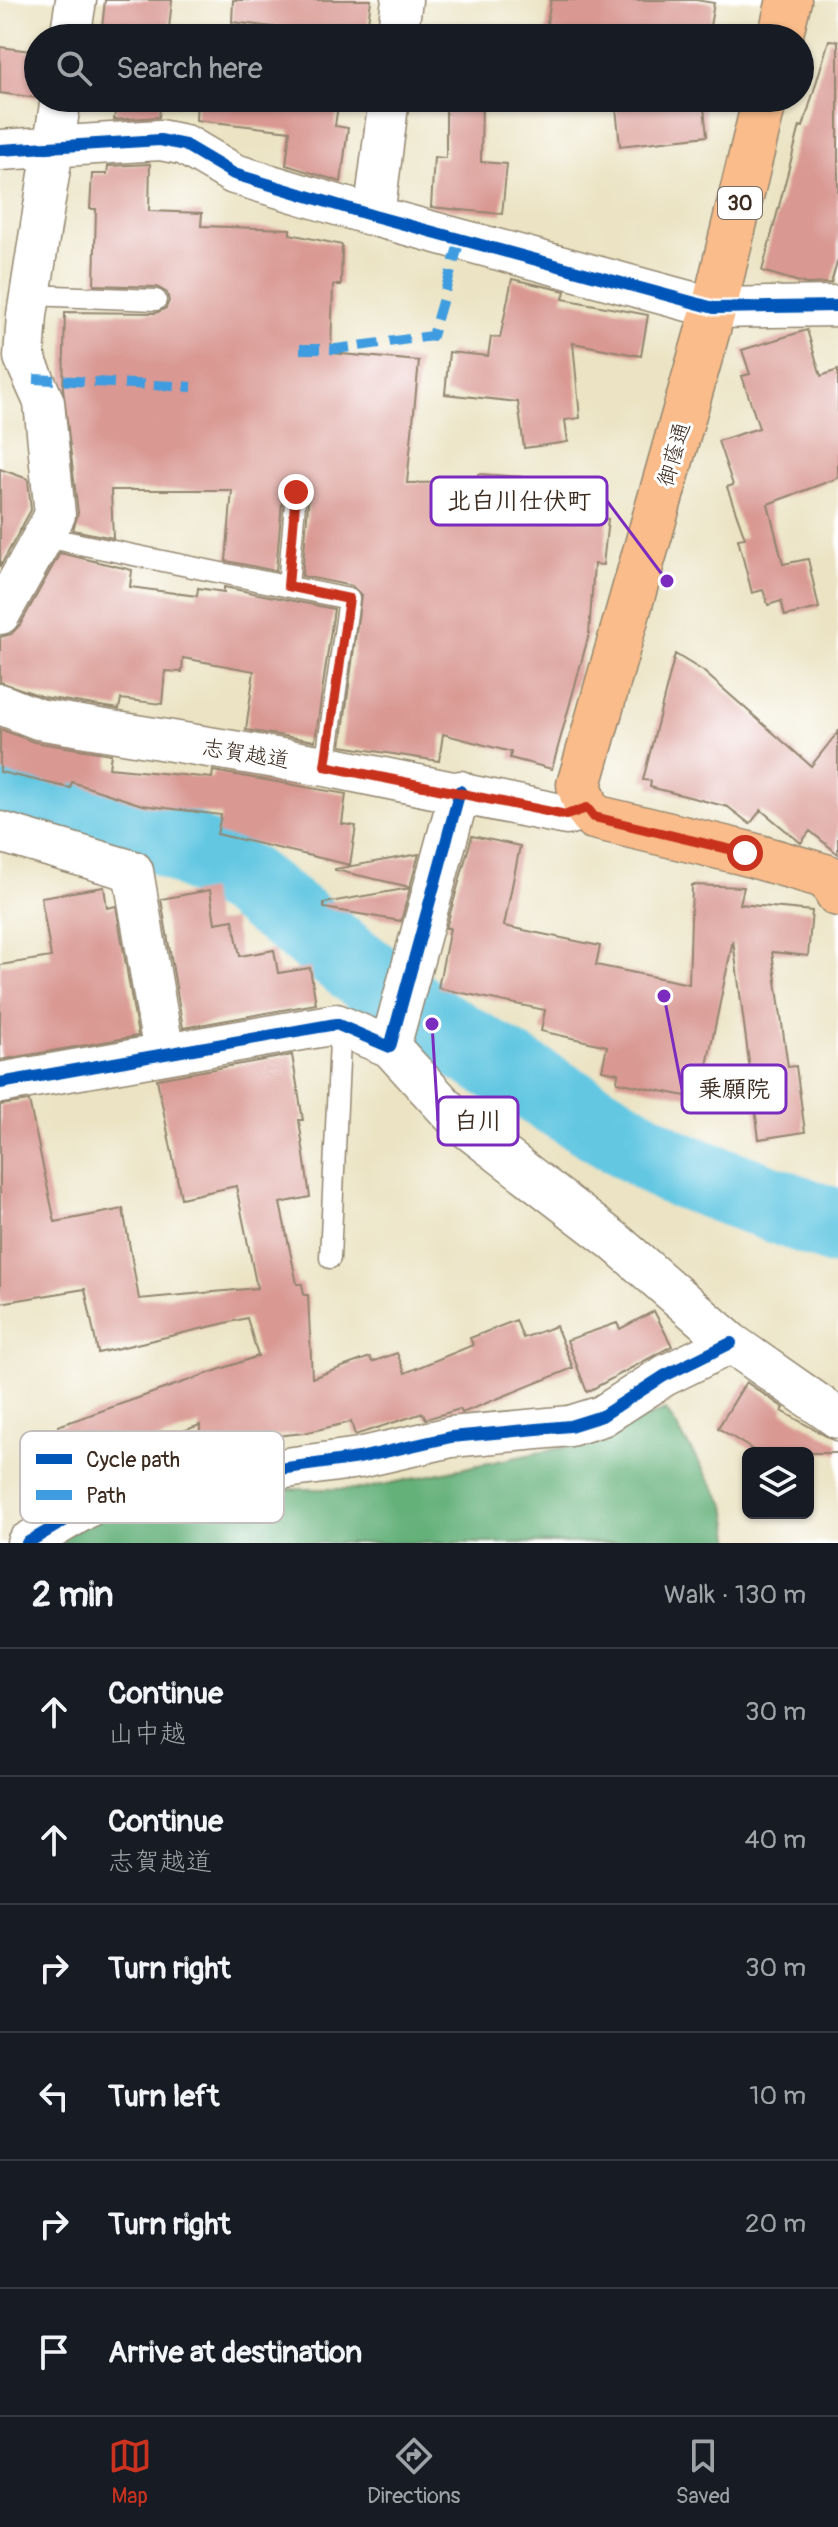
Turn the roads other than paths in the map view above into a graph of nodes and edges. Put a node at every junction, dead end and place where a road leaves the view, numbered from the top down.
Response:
1 (76, 0) edge
2 (402, 0) edge
3 (789, 0) edge
4 (72, 24) edge
5 (399, 24) edge
6 (783, 24) edge
7 (59, 112) edge
8 (387, 112) edge
9 (762, 112) edge
10 (54, 148) junction
11 (0, 150) edge
12 (374, 216) junction
13 (30, 295) junction
14 (156, 300) dead end
15 (838, 306) edge
16 (714, 308) junction
17 (296, 492) dead end
18 (45, 537) junction
19 (288, 586) junction
20 (0, 614) edge
21 (0, 704) edge
22 (325, 766) junction
23 (460, 791) junction
24 (587, 808) junction
25 (0, 832) edge
26 (835, 881) edge
27 (345, 1028) junction
28 (393, 1037) junction
29 (164, 1054) junction
30 (0, 1083) edge
31 (330, 1258) dead end
32 (731, 1343) junction
33 (838, 1418) edge
34 (284, 1468) edge
35 (61, 1523) edge
36 (27, 1543) edge

1 - 4 street
2 - 5 street
3 - 6 main road
7 - 10 street
8 - 12 street
9 - 16 main road, 御蔭通 / 30
10 - 11 street
10 - 12 street
10 - 13 street
12 - 16 street
13 - 14 lane
13 - 18 street
15 - 16 street
16 - 24 main road, 御蔭通 / 30
17 - 19 lane
18 - 19 lane
18 - 20 street
19 - 22 lane
21 - 22 street, 志賀越道
22 - 23 street, 志賀越道
23 - 24 street, 志賀越道
23 - 28 street
24 - 26 main road
25 - 29 street
27 - 28 street
27 - 29 street
27 - 31 lane
28 - 32 street
29 - 30 street
32 - 33 street
32 - 34 street
35 - 36 street

